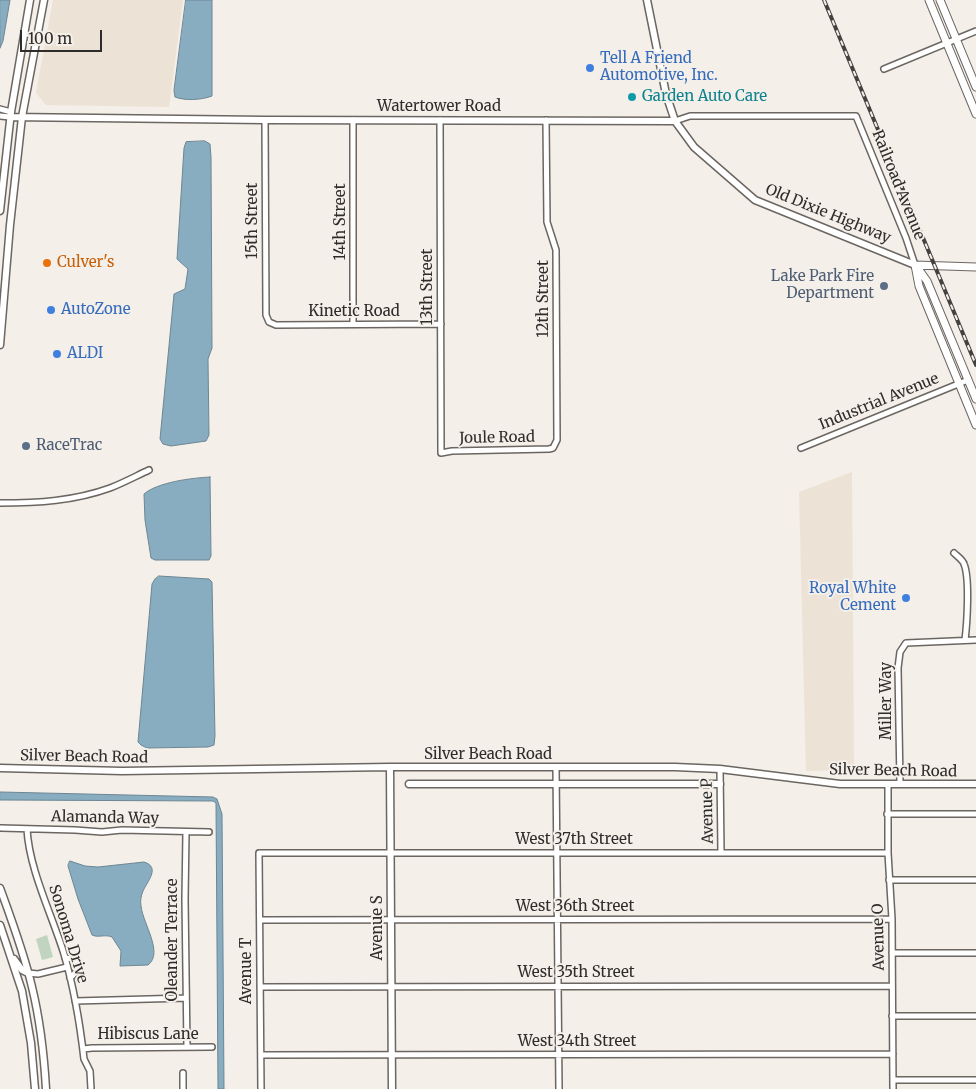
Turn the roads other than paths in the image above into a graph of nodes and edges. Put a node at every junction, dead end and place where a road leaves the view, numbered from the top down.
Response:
1 (30, 0) edge
2 (44, 0) edge
3 (648, 0) edge
4 (929, 0) edge
5 (940, 0) edge
6 (976, 32) edge
7 (956, 40) junction
8 (947, 43) junction
9 (884, 69) dead end
10 (976, 87) edge
11 (0, 109) edge
12 (11, 114) junction
13 (976, 114) edge
14 (0, 116) edge
15 (856, 116) joint
16 (22, 117) junction
17 (265, 120) junction
18 (354, 120) junction
19 (440, 120) junction
20 (546, 120) junction
21 (675, 121) junction
22 (0, 211) edge
23 (915, 265) junction
24 (976, 267) edge
25 (269, 322) joint
26 (353, 324) junction
27 (440, 324) junction
28 (0, 345) edge
29 (968, 380) junction
30 (958, 383) junction
31 (976, 399) edge
32 (976, 425) edge
33 (553, 448) joint
34 (800, 448) dead end
35 (441, 453) joint
36 (149, 470) dead end
37 (0, 503) edge
38 (954, 553) dead end
39 (965, 640) junction
40 (976, 640) edge
41 (390, 767) junction
42 (556, 767) junction
43 (0, 768) edge
44 (720, 769) junction
45 (409, 784) dead end
46 (720, 784) junction
47 (888, 784) junction
48 (900, 784) junction
49 (976, 784) edge
50 (556, 785) junction
51 (888, 814) junction
52 (976, 814) edge
53 (1, 828) edge
54 (27, 829) junction
55 (186, 832) junction
56 (209, 832) dead end
57 (557, 852) junction
58 (720, 852) junction
59 (888, 852) junction
60 (259, 853) joint
61 (390, 853) junction
62 (889, 880) junction
63 (976, 880) edge
64 (0, 888) edge
65 (557, 919) junction
66 (892, 919) junction
67 (260, 920) junction
68 (391, 920) junction
69 (0, 925) edge
70 (9, 951) junction
71 (892, 953) junction
72 (976, 953) edge
73 (65, 958) junction
74 (67, 967) junction
75 (28, 974) junction
76 (70, 978) junction
77 (558, 985) junction
78 (391, 986) junction
79 (892, 986) junction
80 (260, 987) junction
81 (186, 998) junction
82 (75, 1000) junction
83 (892, 1016) junction
84 (976, 1016) edge
85 (187, 1047) junction
86 (212, 1047) dead end
87 (83, 1050) junction
88 (893, 1054) junction
89 (261, 1055) junction
90 (392, 1055) junction
91 (558, 1055) junction
92 (183, 1073) dead end
93 (893, 1080) junction
94 (976, 1080) edge
95 (35, 1089) edge
96 (46, 1089) edge
97 (90, 1089) edge
98 (183, 1089) edge
99 (261, 1089) edge
100 (392, 1089) edge
101 (559, 1089) edge
102 (893, 1089) edge

1 - 12 street
2 - 16 street
3 - 21 street, Old Dixie Highway
4 - 8 main road
5 - 7 main road
6 - 7 street
7 - 8 street
7 - 10 main road
8 - 9 street
8 - 13 main road
11 - 12 street
12 - 14 street
12 - 16 street
12 - 22 street
15 - 21 street, Watertower Road
15 - 23 street, Railroad Avenue
16 - 17 street, Watertower Road
16 - 28 street
17 - 18 street, Watertower Road
17 - 25 street, 15th Street
18 - 19 street, Watertower Road
18 - 26 street, 14th Street
19 - 20 street, Watertower Road
19 - 27 street, 13th Street
20 - 21 street, Watertower Road
20 - 33 street, 12th Street
21 - 23 street, Old Dixie Highway
23 - 24 main road
23 - 29 main road
23 - 30 main road
25 - 26 street, Kinetic Road
26 - 27 street, Kinetic Road
27 - 35 street, 13th Street
29 - 30 street, Industrial Avenue
29 - 31 main road
30 - 32 main road
30 - 34 street, Industrial Avenue
33 - 35 street, Joule Road
36 - 37 street
38 - 39 street
39 - 40 street
39 - 48 street, Miller Way
41 - 42 street, Silver Beach Road
41 - 43 street, Silver Beach Road
41 - 61 street, Avenue S
42 - 44 street, Silver Beach Road
42 - 50 street
44 - 46 street, Avenue P
44 - 47 street, Silver Beach Road
45 - 50 street, Silver Beach Road
46 - 50 street, Silver Beach Road
46 - 58 street, Avenue P
47 - 48 street, Silver Beach Road
47 - 51 street, Avenue O
48 - 49 street, Silver Beach Road
50 - 57 street
51 - 52 street
51 - 59 street, Avenue O
53 - 54 street, Alamanda Way
54 - 55 street, Alamanda Way
54 - 73 street, Sonoma Drive
55 - 56 street, Alamanda Way
55 - 81 street, Oleander Terrace
57 - 58 street, West 37th Street
57 - 61 street, West 37th Street
57 - 65 street
58 - 59 street, West 37th Street
59 - 62 street, Avenue O
60 - 61 street, West 37th Street
60 - 67 street, Avenue T
61 - 68 street, Avenue S
62 - 63 street
62 - 66 street, Avenue O
64 - 75 street
65 - 66 street, West 36th Street
65 - 68 street, West 36th Street
65 - 77 street
66 - 71 street, Avenue O
67 - 68 street, West 36th Street
67 - 80 street, Avenue T
68 - 78 street, Avenue S
69 - 70 street
70 - 75 street
70 - 95 street
71 - 72 street
71 - 79 street, Avenue O
73 - 74 street, Sonoma Drive
73 - 76 street
74 - 75 street
74 - 76 street, Sonoma Drive
75 - 96 street
76 - 82 street, Sonoma Drive
77 - 78 street, West 35th Street
77 - 79 street, West 35th Street
77 - 91 street
78 - 80 street, West 35th Street
78 - 90 street, Avenue S
79 - 83 street, Avenue O
80 - 89 street, Avenue T
81 - 82 street
81 - 85 street, Oleander Terrace
82 - 87 street, Sonoma Drive
83 - 84 street
83 - 88 street, Avenue O
85 - 86 street, Hibiscus Lane
85 - 87 street, Hibiscus Lane
87 - 97 street, Sonoma Drive
88 - 91 street, West 34th Street
88 - 93 street, Avenue O
89 - 90 street, West 34th Street
89 - 99 street, Avenue T
90 - 91 street, West 34th Street
90 - 100 street, Avenue S
91 - 101 street
92 - 98 street
93 - 94 street
93 - 102 street, Avenue O

